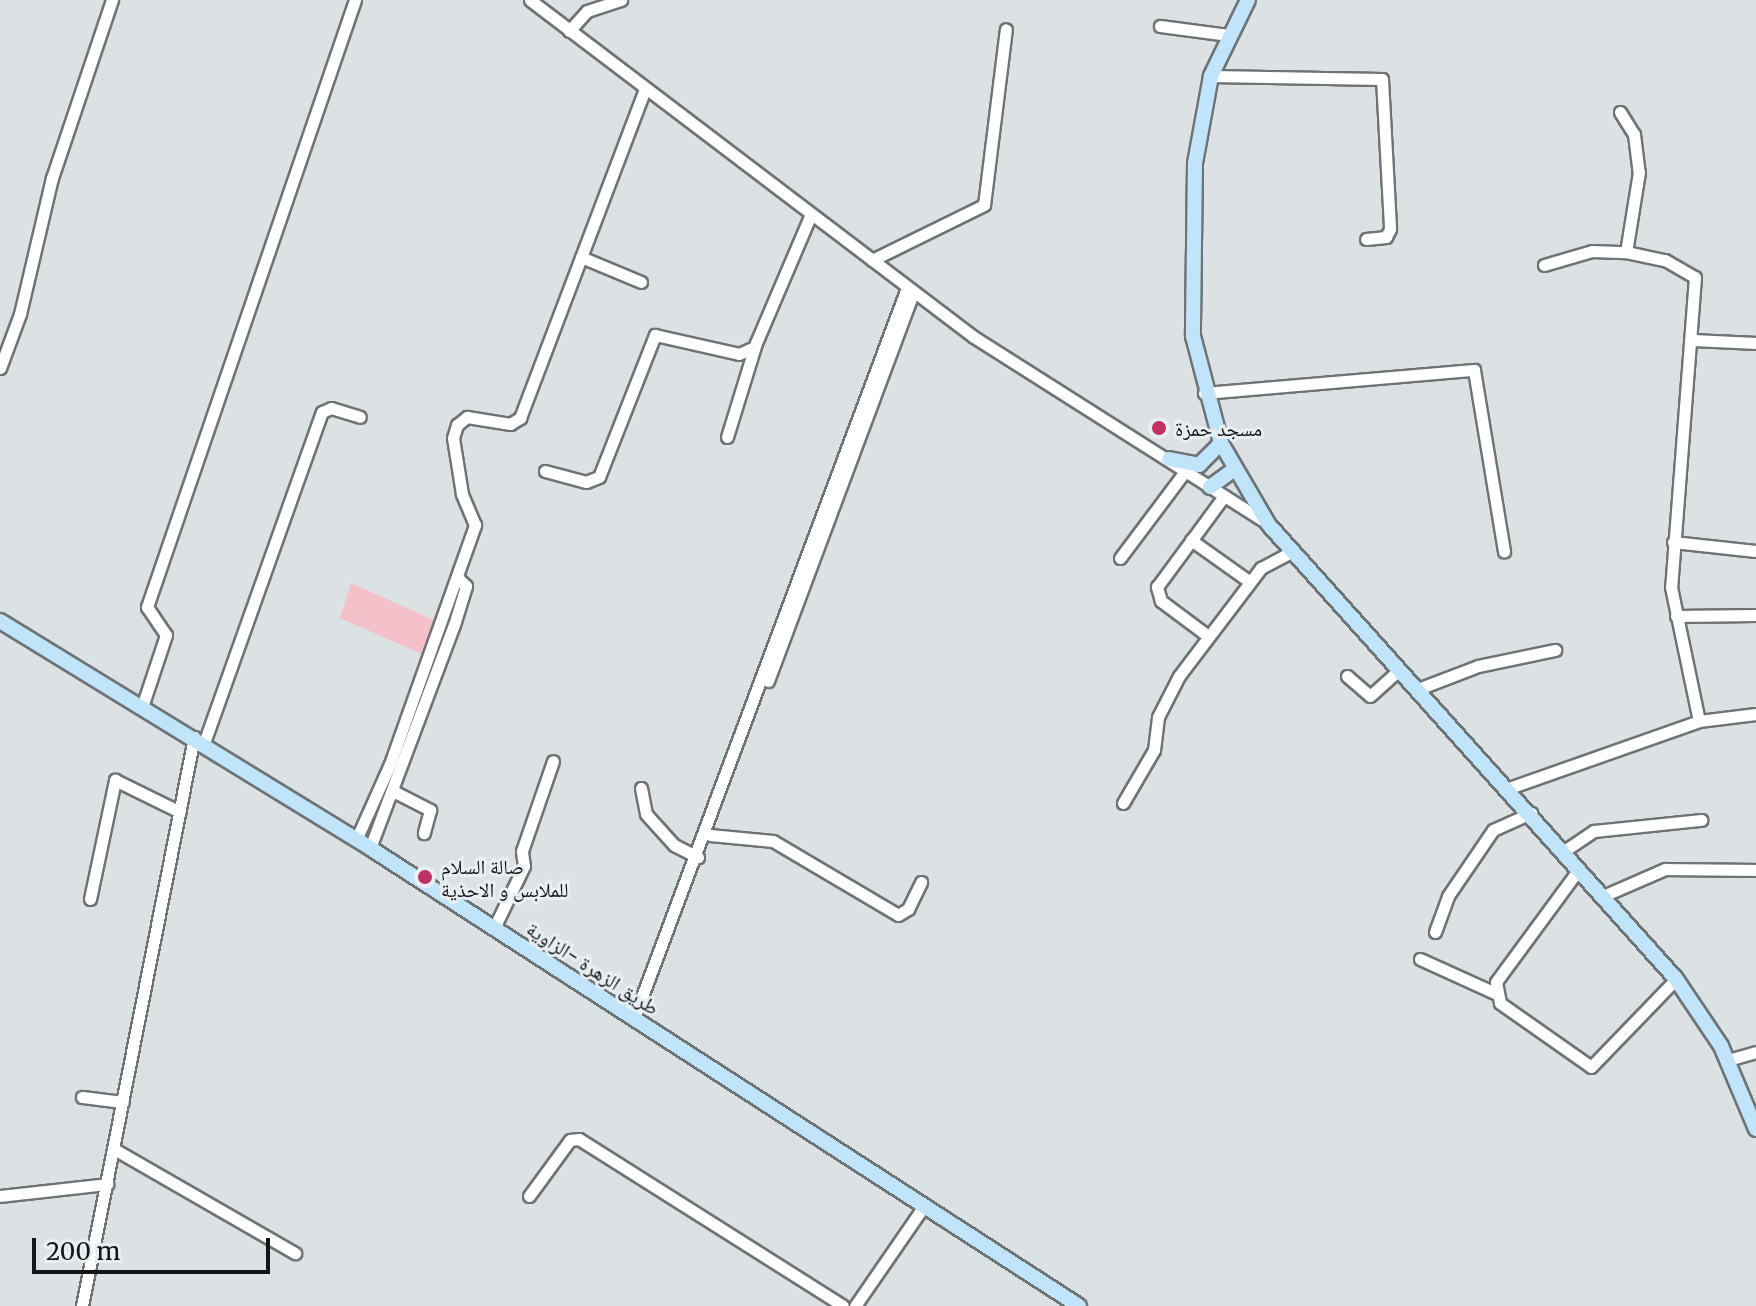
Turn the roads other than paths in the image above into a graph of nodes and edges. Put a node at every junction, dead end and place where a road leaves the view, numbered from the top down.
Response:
1 (112, 0) edge
2 (355, 0) edge
3 (530, 0) edge
4 (621, 0) edge
5 (1248, 0) edge
6 (1160, 26) dead end
7 (1006, 29) dead end
8 (569, 31) junction
9 (1228, 35) junction
10 (1211, 76) junction
11 (645, 89) junction
12 (1620, 112) dead end
13 (811, 214) junction
14 (1366, 239) dead end
15 (1626, 252) junction
16 (581, 257) junction
17 (872, 260) junction
18 (1544, 265) dead end
19 (641, 282) dead end
20 (910, 290) junction
21 (1693, 340) junction
22 (1756, 343) edge
23 (755, 347) junction
24 (0, 368) edge
25 (1204, 393) junction
26 (360, 417) dead end
27 (727, 437) dead end
28 (1221, 443) junction
29 (1169, 459) joint
30 (1192, 468) junction
31 (1233, 469) junction
32 (545, 471) dead end
33 (1210, 487) junction
34 (1224, 496) junction
35 (1269, 525) junction
36 (1191, 540) junction
37 (1673, 542) junction
38 (1293, 551) junction
39 (1756, 551) edge
40 (1504, 552) dead end
41 (1120, 558) dead end
42 (457, 577) junction
43 (1250, 582) junction
44 (1756, 615) edge
45 (1676, 616) junction
46 (0, 621) edge
47 (1208, 636) junction
48 (1555, 650) dead end
49 (1400, 669) junction
50 (1347, 676) dead end
51 (1418, 689) junction
52 (143, 704) junction
53 (1756, 714) edge
54 (1699, 721) junction
55 (199, 740) junction
56 (553, 761) dead end
57 (641, 788) dead end
58 (1509, 788) junction
59 (386, 797) junction
60 (1123, 803) dead end
61 (180, 812) junction
62 (1531, 813) junction
63 (1701, 820) dead end
64 (424, 833) dead end
65 (710, 835) junction
66 (356, 840) junction
67 (370, 848) junction
68 (1564, 851) junction
69 (698, 857) junction
70 (1579, 869) junction
71 (1756, 870) edge
72 (921, 882) dead end
73 (1603, 896) junction
74 (90, 899) dead end
75 (494, 928) junction
76 (1435, 932) dead end
77 (1420, 959) dead end
78 (1676, 979) junction
79 (1495, 993) junction
80 (637, 1020) junction
81 (1756, 1052) edge
82 (1728, 1060) junction
83 (82, 1097) dead end
84 (123, 1102) junction
85 (1756, 1129) edge
86 (114, 1149) junction
87 (107, 1184) junction
88 (0, 1196) edge
89 (529, 1196) dead end
90 (924, 1206) junction
91 (295, 1253) dead end
92 (82, 1306) edge
93 (843, 1306) edge
94 (855, 1306) edge
95 (1079, 1306) edge

1 - 24 street
2 - 52 street
3 - 8 street
4 - 8 street
5 - 9 main road
6 - 9 street
7 - 17 street
8 - 11 street
9 - 10 main road
10 - 14 street
10 - 25 main road
11 - 13 street
11 - 16 street
12 - 15 street
13 - 17 street
13 - 23 street
15 - 18 street
15 - 21 street
16 - 19 street
16 - 42 street
17 - 20 street
20 - 29 street
20 - 65 street
20 - 69 street
21 - 22 street
21 - 37 street
23 - 27 street
23 - 32 street
25 - 28 main road
25 - 40 street
26 - 55 street
28 - 30 main road
28 - 31 main road
29 - 30 main road
30 - 31 main road
30 - 33 street
30 - 41 street
31 - 33 main road
31 - 35 main road
33 - 34 street
34 - 35 street
34 - 36 street
35 - 38 main road
36 - 43 street
36 - 47 street
37 - 39 street
37 - 45 street
38 - 43 street
38 - 49 main road
42 - 59 street
42 - 59 street
43 - 47 street
44 - 45 street
45 - 54 street
46 - 52 main road, طريق الزهرة -الزاوية
47 - 60 street
48 - 51 street
49 - 50 street
49 - 51 main road
51 - 58 main road
52 - 55 main road, طريق الزهرة -الزاوية
53 - 54 street
54 - 58 street
55 - 61 street
55 - 66 main road, طريق الزهرة -الزاوية
56 - 75 street
57 - 69 street
58 - 62 main road
59 - 64 street
59 - 66 street
59 - 67 street
61 - 74 street
61 - 84 street
62 - 68 main road
62 - 76 street
63 - 68 street
65 - 69 street
65 - 72 street
66 - 67 main road, طريق الزهرة -الزاوية
67 - 75 main road, طريق الزهرة -الزاوية
68 - 70 main road
69 - 80 street
70 - 73 main road
70 - 79 street
71 - 73 street
73 - 78 main road
75 - 80 main road, طريق الزهرة -الزاوية
77 - 79 street
78 - 79 street
78 - 82 main road
80 - 90 main road, طريق الزهرة -الزاوية
81 - 82 street
82 - 85 main road
83 - 84 street
84 - 86 street
86 - 87 street
86 - 91 street
87 - 88 street
87 - 92 street
89 - 93 street
90 - 94 street
90 - 95 main road, طريق الزهرة -الزاوية

